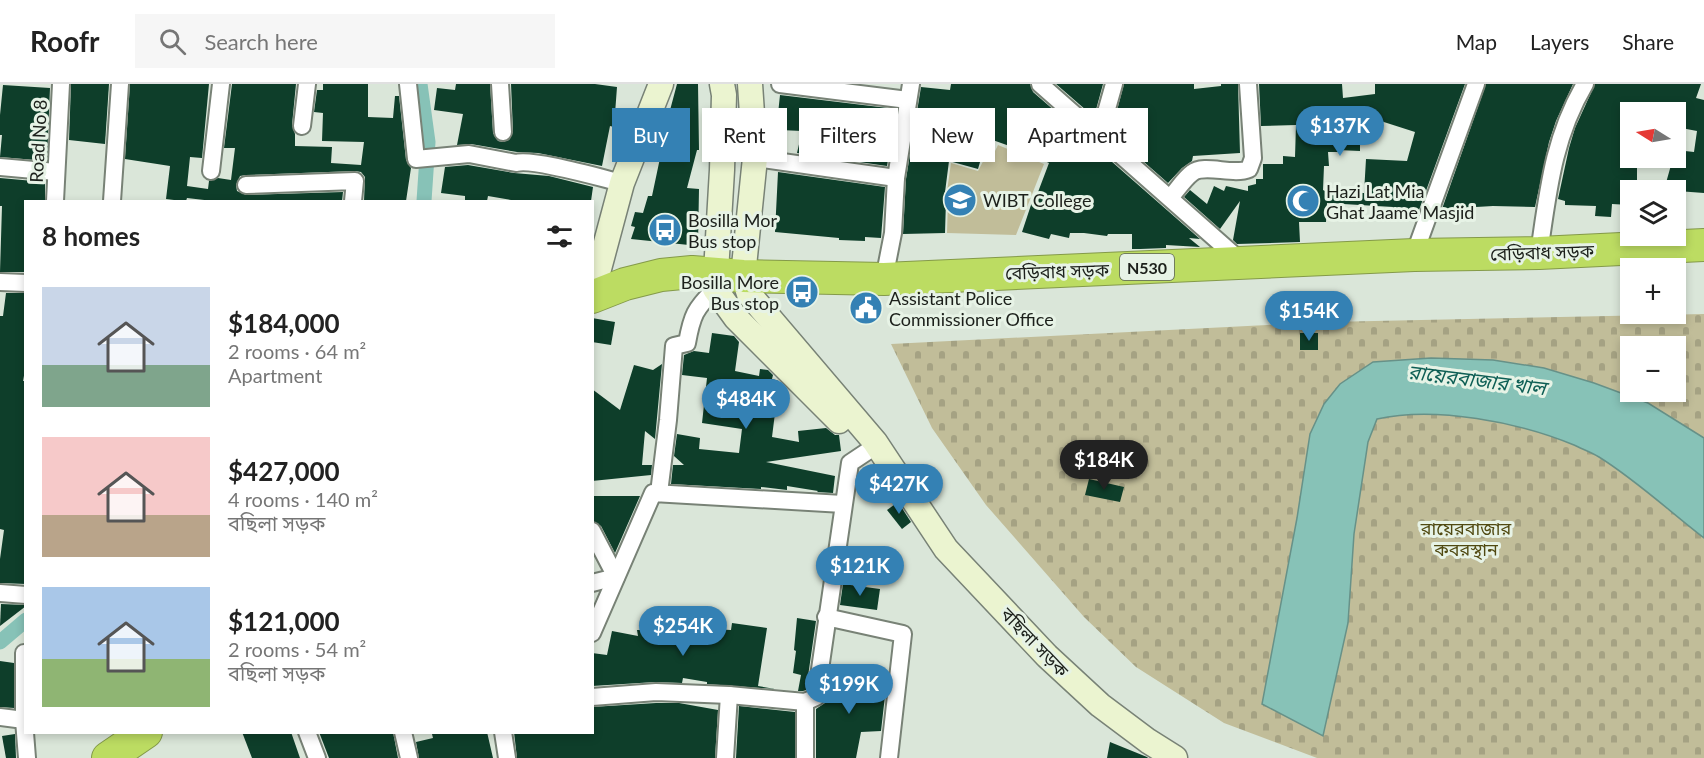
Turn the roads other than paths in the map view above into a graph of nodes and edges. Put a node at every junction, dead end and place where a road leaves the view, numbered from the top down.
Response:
1 (61, 84) edge
2 (120, 84) edge
3 (221, 84) edge
4 (307, 84) edge
5 (408, 84) edge
6 (500, 84) edge
7 (661, 84) edge
8 (722, 84) edge
9 (750, 84) edge
10 (780, 84) edge
11 (1040, 84) edge
12 (1114, 84) edge
13 (1248, 84) edge
14 (1476, 84) edge
15 (1585, 84) edge
16 (862, 90) edge
17 (910, 92) edge
18 (752, 108) edge
19 (1067, 108) edge
20 (1107, 108) edge
21 (302, 126) dead end
22 (503, 132) dead end
23 (754, 162) edge
24 (783, 162) edge
25 (1128, 162) edge
26 (0, 167) edge
27 (211, 171) dead end
28 (56, 172) junction
29 (897, 178) junction
30 (622, 183) junction
31 (246, 185) dead end
32 (1170, 198) junction
33 (55, 200) edge
34 (112, 200) edge
35 (353, 200) edge
36 (1704, 244) edge
37 (598, 252) edge
38 (1539, 253) junction
39 (1414, 255) junction
40 (1244, 263) junction
41 (724, 279) junction
42 (884, 279) junction
43 (594, 281) edge
44 (0, 282) edge
45 (24, 283) edge
46 (594, 295) edge
47 (868, 451) junction
48 (659, 493) junction
49 (843, 504) junction
50 (915, 504) junction
51 (594, 535) edge
52 (616, 577) junction
53 (594, 582) edge
54 (0, 593) edge
55 (24, 595) edge
56 (826, 617) junction
57 (594, 628) edge
58 (24, 653) edge
59 (729, 695) junction
60 (594, 697) edge
61 (805, 702) junction
62 (0, 717) edge
63 (24, 720) joint
64 (25, 734) edge
65 (143, 734) edge
66 (308, 734) edge
67 (403, 734) edge
68 (503, 734) edge
69 (27, 758) edge
70 (108, 758) edge
71 (317, 758) edge
72 (409, 758) edge
73 (507, 758) edge
74 (725, 758) edge
75 (805, 758) edge
76 (889, 758) edge
77 (1175, 758) edge

1 - 28 street, Road No 8
2 - 34 street
3 - 27 street
4 - 21 street
5 - 30 street
6 - 22 street
7 - 30 main road
8 - 41 main road
9 - 18 main road
10 - 16 street
11 - 19 street
12 - 20 street
13 - 32 street
14 - 39 street
15 - 38 street
16 - 17 street
17 - 29 street
23 - 41 main road
24 - 29 street
25 - 32 street
26 - 28 street
28 - 33 street, Road No 8
29 - 42 street
30 - 37 main road
31 - 35 street
32 - 40 street
36 - 38 highway, বেড়িবাধ সড়ক / N530
37 - 43 main road
38 - 39 highway, বেড়িবাধ সড়ক / N530
39 - 40 highway, বেড়িবাধ সড়ক / N530
40 - 42 highway, বেড়িবাধ সড়ক / N530
41 - 42 highway, বেড়িবাধ সড়ক / N530
41 - 46 highway, বেড়িবাধ সড়ক / N530
41 - 47 main road, বছিলা সড়ক
41 - 48 street
41 - 50 main road, বছিলা সড়ক
44 - 45 street
47 - 49 street
47 - 50 main road, বছিলা সড়ক
48 - 49 street
48 - 52 street
49 - 56 street
50 - 77 main road, বছিলা সড়ক
51 - 52 street
52 - 53 street
52 - 57 street
54 - 55 street
56 - 61 street
56 - 76 street
58 - 63 street
59 - 60 street
59 - 61 street
59 - 74 street
61 - 75 street
62 - 63 street
64 - 69 street
65 - 70 highway
66 - 71 street
67 - 72 street
68 - 73 street

